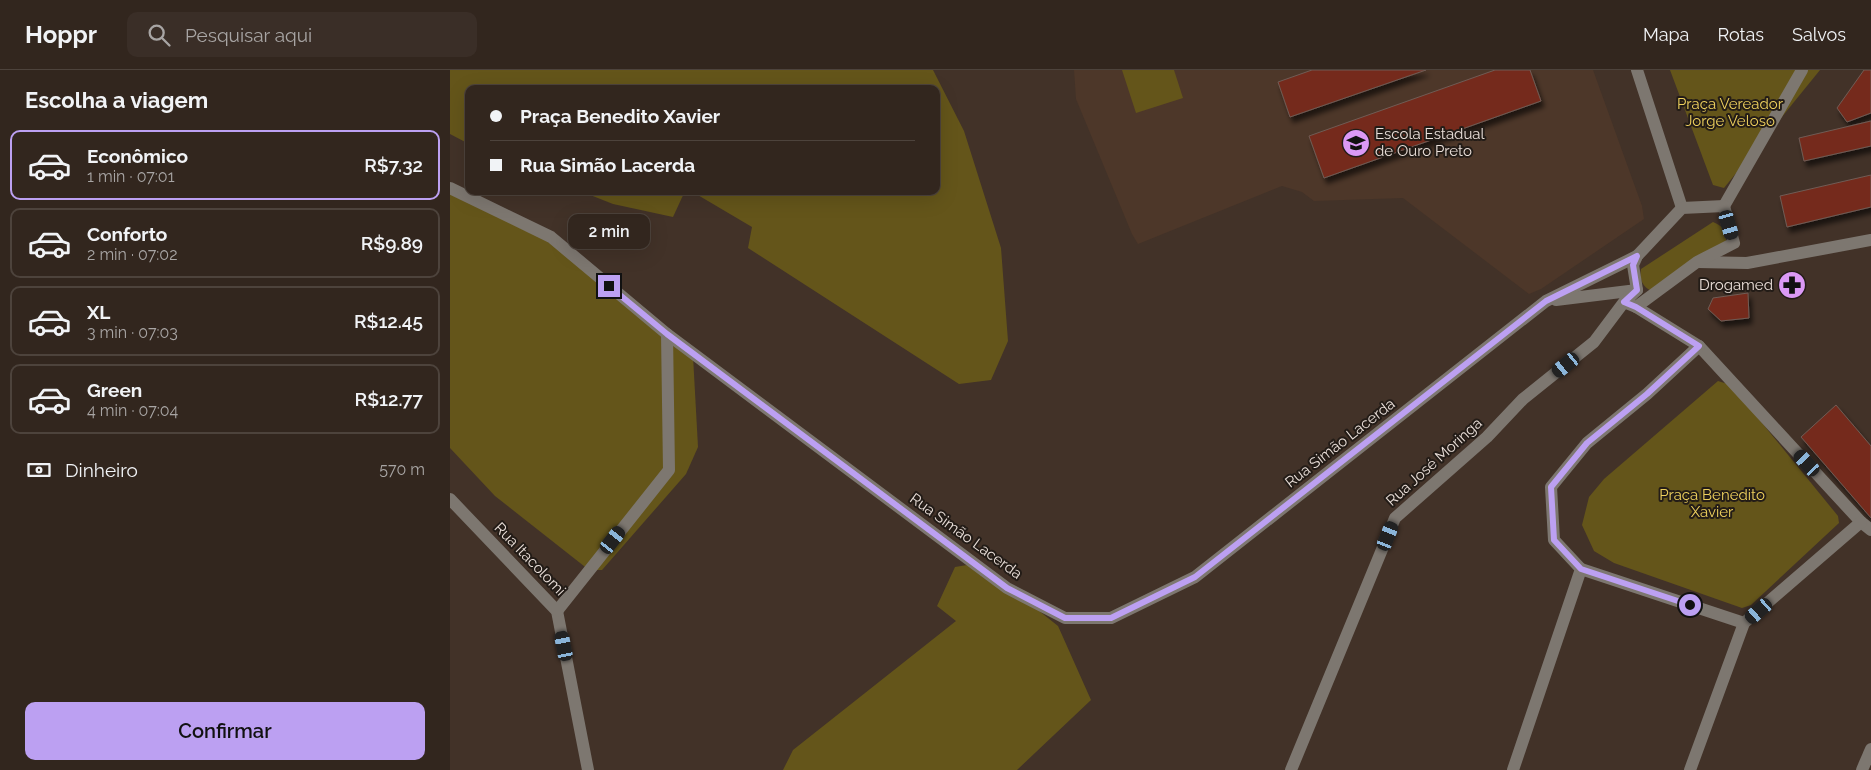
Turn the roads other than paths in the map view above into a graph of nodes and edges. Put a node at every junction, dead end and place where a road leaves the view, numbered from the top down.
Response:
1 (1637, 70) edge
2 (1802, 70) edge
3 (450, 188) edge
4 (1724, 206) junction
5 (1682, 208) junction
6 (1871, 240) edge
7 (1734, 243) junction
8 (1637, 256) junction
9 (1697, 262) junction
10 (1747, 263) junction
11 (1637, 290) junction
12 (1546, 301) junction
13 (1624, 302) junction
14 (1636, 307) junction
15 (667, 334) junction
16 (1699, 346) junction
17 (450, 499) edge
18 (1860, 522) junction
19 (1871, 530) edge
20 (1581, 569) junction
21 (557, 611) junction
22 (1744, 624) junction
23 (1871, 749) edge
24 (588, 770) edge
25 (1291, 770) edge
26 (1513, 770) edge
27 (1690, 770) edge
28 (1862, 770) edge

1 - 5 street
2 - 4 street
3 - 15 street, Rua Simão Lacerda
4 - 5 street
4 - 7 street
5 - 8 street
6 - 10 street
7 - 9 street
7 - 10 street
8 - 11 street
8 - 12 street, Rua Simão Lacerda
9 - 10 street
9 - 14 street
11 - 12 street
11 - 13 street, Rua José Moringa
12 - 15 street, Rua Simão Lacerda
13 - 14 street
13 - 25 street, Rua José Moringa
14 - 16 street
15 - 21 street
16 - 18 street
16 - 20 street
17 - 21 street, Rua Itacolomi
18 - 19 street
18 - 22 street
20 - 22 street
20 - 26 street
21 - 24 street, Rua Itacolomi
22 - 27 street
23 - 28 street

